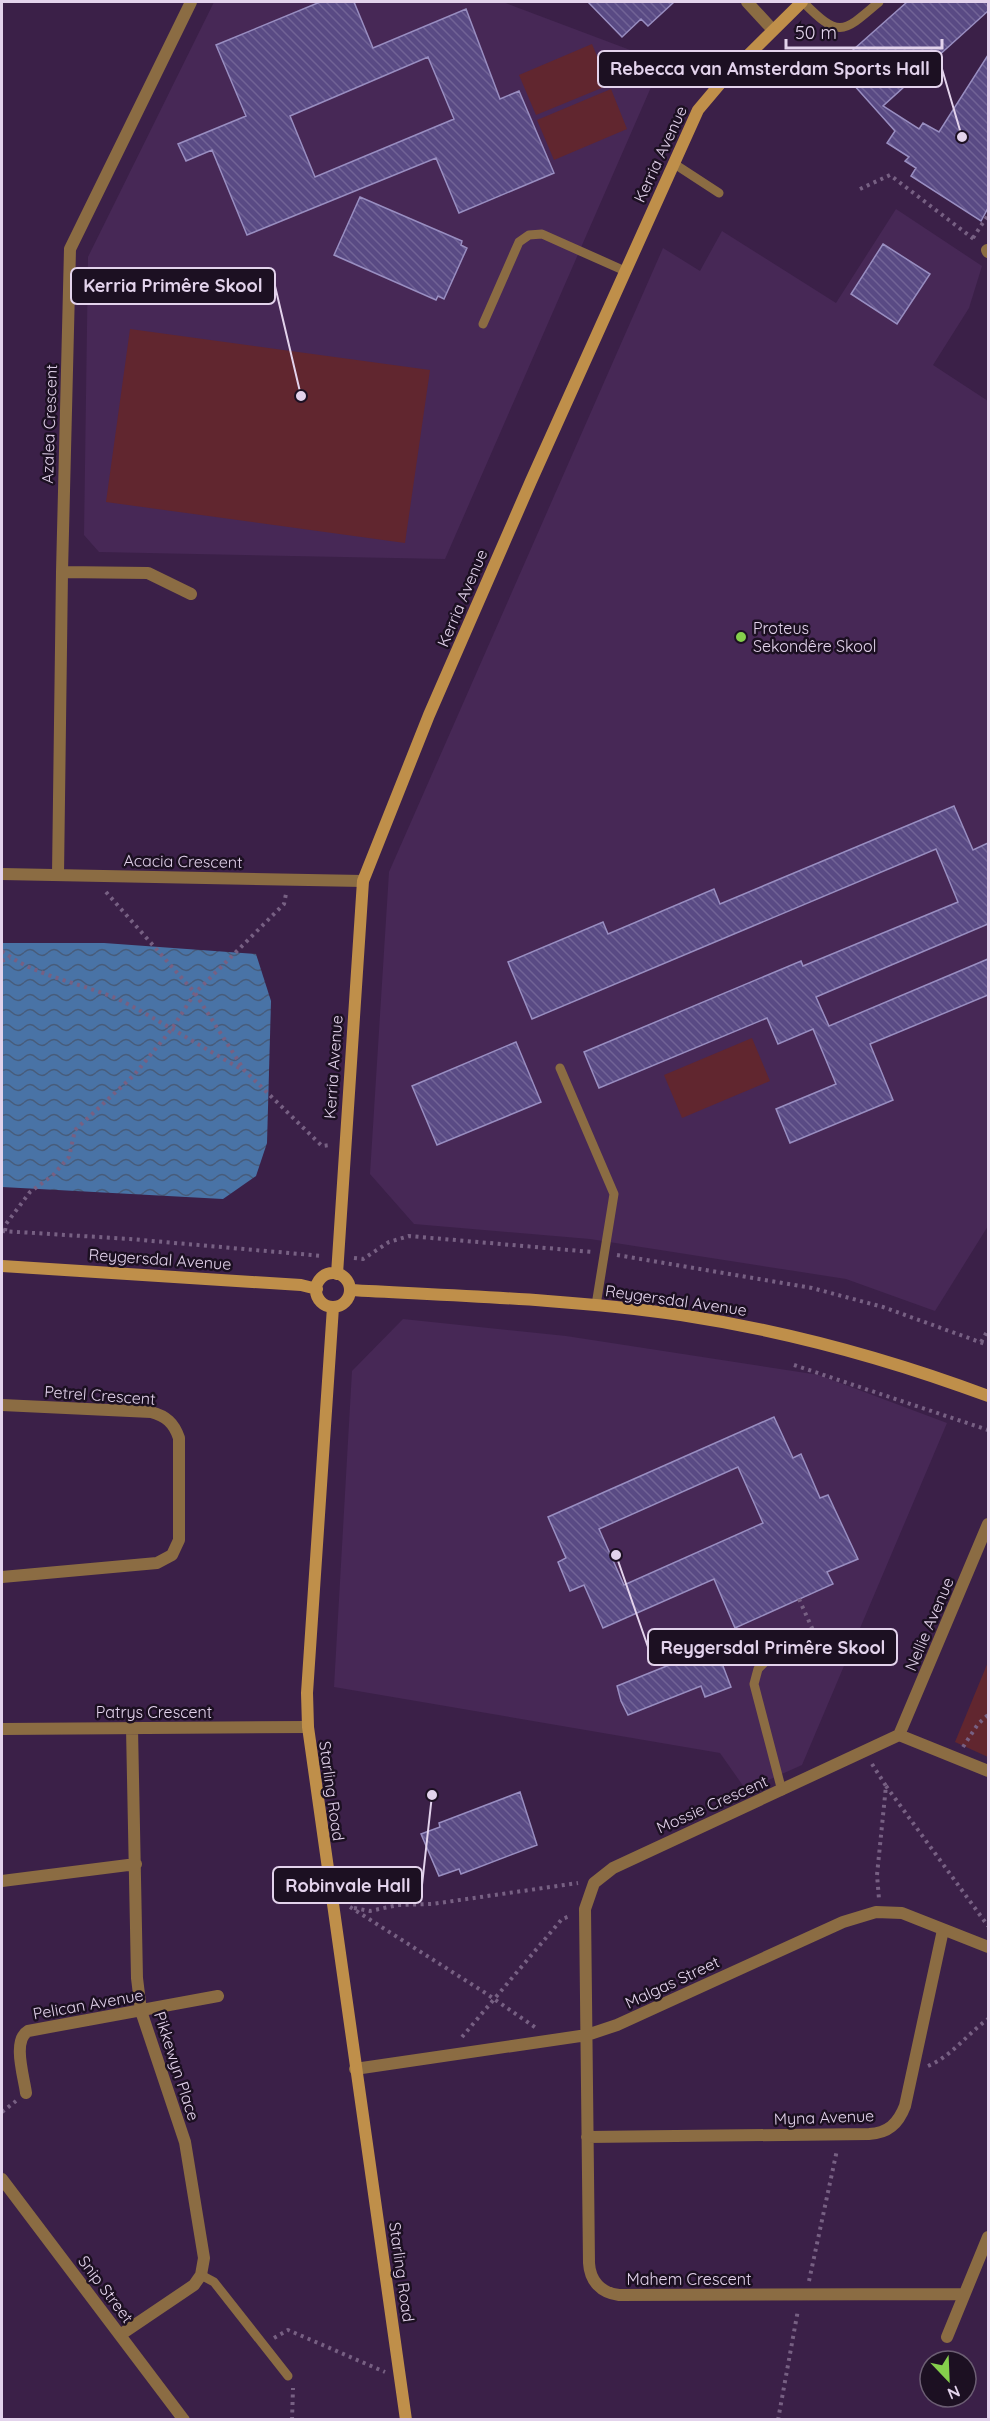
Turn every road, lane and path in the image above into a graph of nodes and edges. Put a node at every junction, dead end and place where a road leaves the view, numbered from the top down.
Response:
1 (191, 2) edge
2 (747, 2) edge
3 (803, 2) edge
4 (879, 2) edge
5 (772, 29) junction
6 (673, 164) junction
7 (860, 189) dead end
8 (719, 193) dead end
9 (988, 215) edge
10 (973, 238) junction
11 (988, 251) edge
12 (625, 271) junction
13 (483, 324) dead end
14 (62, 572) junction
15 (191, 594) dead end
16 (2, 874) edge
17 (58, 875) junction
18 (96, 876) junction
19 (290, 879) junction
20 (363, 881) junction
21 (2, 951) edge
22 (10, 958) junction
23 (2, 961) edge
24 (195, 993) junction
25 (171, 1030) junction
26 (560, 1068) dead end
27 (244, 1070) junction
28 (345, 1143) junction
29 (3, 1231) edge
30 (604, 1253) junction
31 (338, 1257) junction
32 (2, 1266) edge
33 (337, 1274) junction
34 (317, 1289) junction
35 (350, 1290) junction
36 (596, 1305) junction
37 (333, 1306) junction
38 (988, 1330) edge
39 (981, 1342) junction
40 (988, 1345) edge
41 (794, 1365) dead end
42 (988, 1396) edge
43 (2, 1405) edge
44 (988, 1430) edge
45 (988, 1524) edge
46 (2, 1577) edge
47 (799, 1599) dead end
48 (816, 1637) dead end
49 (769, 1658) dead end
50 (988, 1715) edge
51 (308, 1727) junction
52 (132, 1728) junction
53 (2, 1729) edge
54 (899, 1736) junction
55 (865, 1753) junction
56 (957, 1758) junction
57 (988, 1771) edge
58 (886, 1786) junction
59 (782, 1791) junction
60 (136, 1864) junction
61 (353, 1879) dead end
62 (2, 1881) edge
63 (328, 1882) junction
64 (590, 1888) junction
65 (331, 1903) junction
66 (350, 1907) junction
67 (585, 1909) junction
68 (876, 1912) junction
69 (988, 1926) edge
70 (943, 1930) junction
71 (988, 1947) edge
72 (218, 1996) dead end
73 (495, 1999) junction
74 (141, 2011) junction
75 (988, 2019) edge
76 (587, 2034) junction
77 (540, 2042) junction
78 (462, 2053) junction
79 (355, 2069) junction
80 (911, 2074) junction
81 (26, 2093) dead end
82 (587, 2137) junction
83 (2, 2179) edge
84 (988, 2237) edge
85 (201, 2275) junction
86 (964, 2294) junction
87 (120, 2335) junction
88 (946, 2337) dead end
89 (262, 2343) junction
90 (400, 2372) junction
91 (288, 2376) joint
92 (184, 2420) edge
93 (292, 2420) edge
94 (406, 2420) edge

1 - 14 street, Azalea Crescent
2 - 5 street
3 - 4 lane
3 - 5 street, Kerria Avenue
5 - 6 street, Kerria Avenue
6 - 8 lane
6 - 12 street, Kerria Avenue
7 - 10 path
9 - 10 path
10 - 11 path
12 - 13 lane
12 - 20 street, Kerria Avenue
14 - 15 street
14 - 17 street, Azalea Crescent
16 - 17 street, Acacia Crescent
17 - 18 street, Acacia Crescent
18 - 19 street, Acacia Crescent
18 - 24 path
19 - 20 street, Acacia Crescent
19 - 24 path
20 - 28 street, Kerria Avenue
21 - 22 path
22 - 23 path
22 - 25 path
24 - 25 path
24 - 27 path
25 - 27 path
25 - 29 path
26 - 30 lane
27 - 28 path
28 - 31 street, Kerria Avenue
29 - 31 path
30 - 31 path
30 - 36 lane
30 - 39 path
31 - 33 street, Kerria Avenue
32 - 34 street, Reygersdal Avenue
33 - 34 street
33 - 35 street
34 - 37 street
35 - 36 street, Reygersdal Avenue
35 - 37 street
36 - 42 street, Reygersdal Avenue
37 - 51 street, Starling Road
38 - 39 path
39 - 40 path
41 - 44 path
43 - 46 street, Petrel Crescent
45 - 54 street, Nellie Avenue
47 - 48 path
49 - 59 lane
50 - 56 path
51 - 52 street, Patrys Crescent
51 - 63 street, Starling Road
52 - 53 street, Patrys Crescent
52 - 60 street, Pikkewyn Place
54 - 55 street, Mossie Crescent
54 - 56 street
55 - 58 path
55 - 59 street, Mossie Crescent
56 - 57 street
58 - 68 path
58 - 69 path
59 - 64 street, Mossie Crescent
60 - 62 street
60 - 74 street, Pikkewyn Place
61 - 63 lane
63 - 65 street, Starling Road
64 - 66 path
64 - 67 street
65 - 66 path
65 - 79 street, Starling Road
66 - 73 path
67 - 73 path
67 - 76 street
68 - 70 street, Malgas Street
68 - 76 street, Malgas Street
70 - 71 street, Malgas Street
70 - 80 street, Myna Avenue
72 - 74 street, Pelican Avenue
73 - 77 path
73 - 78 path
74 - 81 street, Pelican Avenue
74 - 85 street, Pikkewyn Place
75 - 80 path
76 - 77 street, Malgas Street
76 - 82 street, Mahem Crescent
77 - 78 street, Malgas Street
78 - 79 street, Malgas Street
79 - 90 street, Starling Road
80 - 82 street, Myna Avenue
82 - 86 street, Mahem Crescent
83 - 87 street, Snip Street
84 - 86 street
85 - 87 street
85 - 89 lane
86 - 88 street
87 - 92 street, Snip Street
89 - 90 path
89 - 91 lane
90 - 94 street, Starling Road
91 - 93 path

